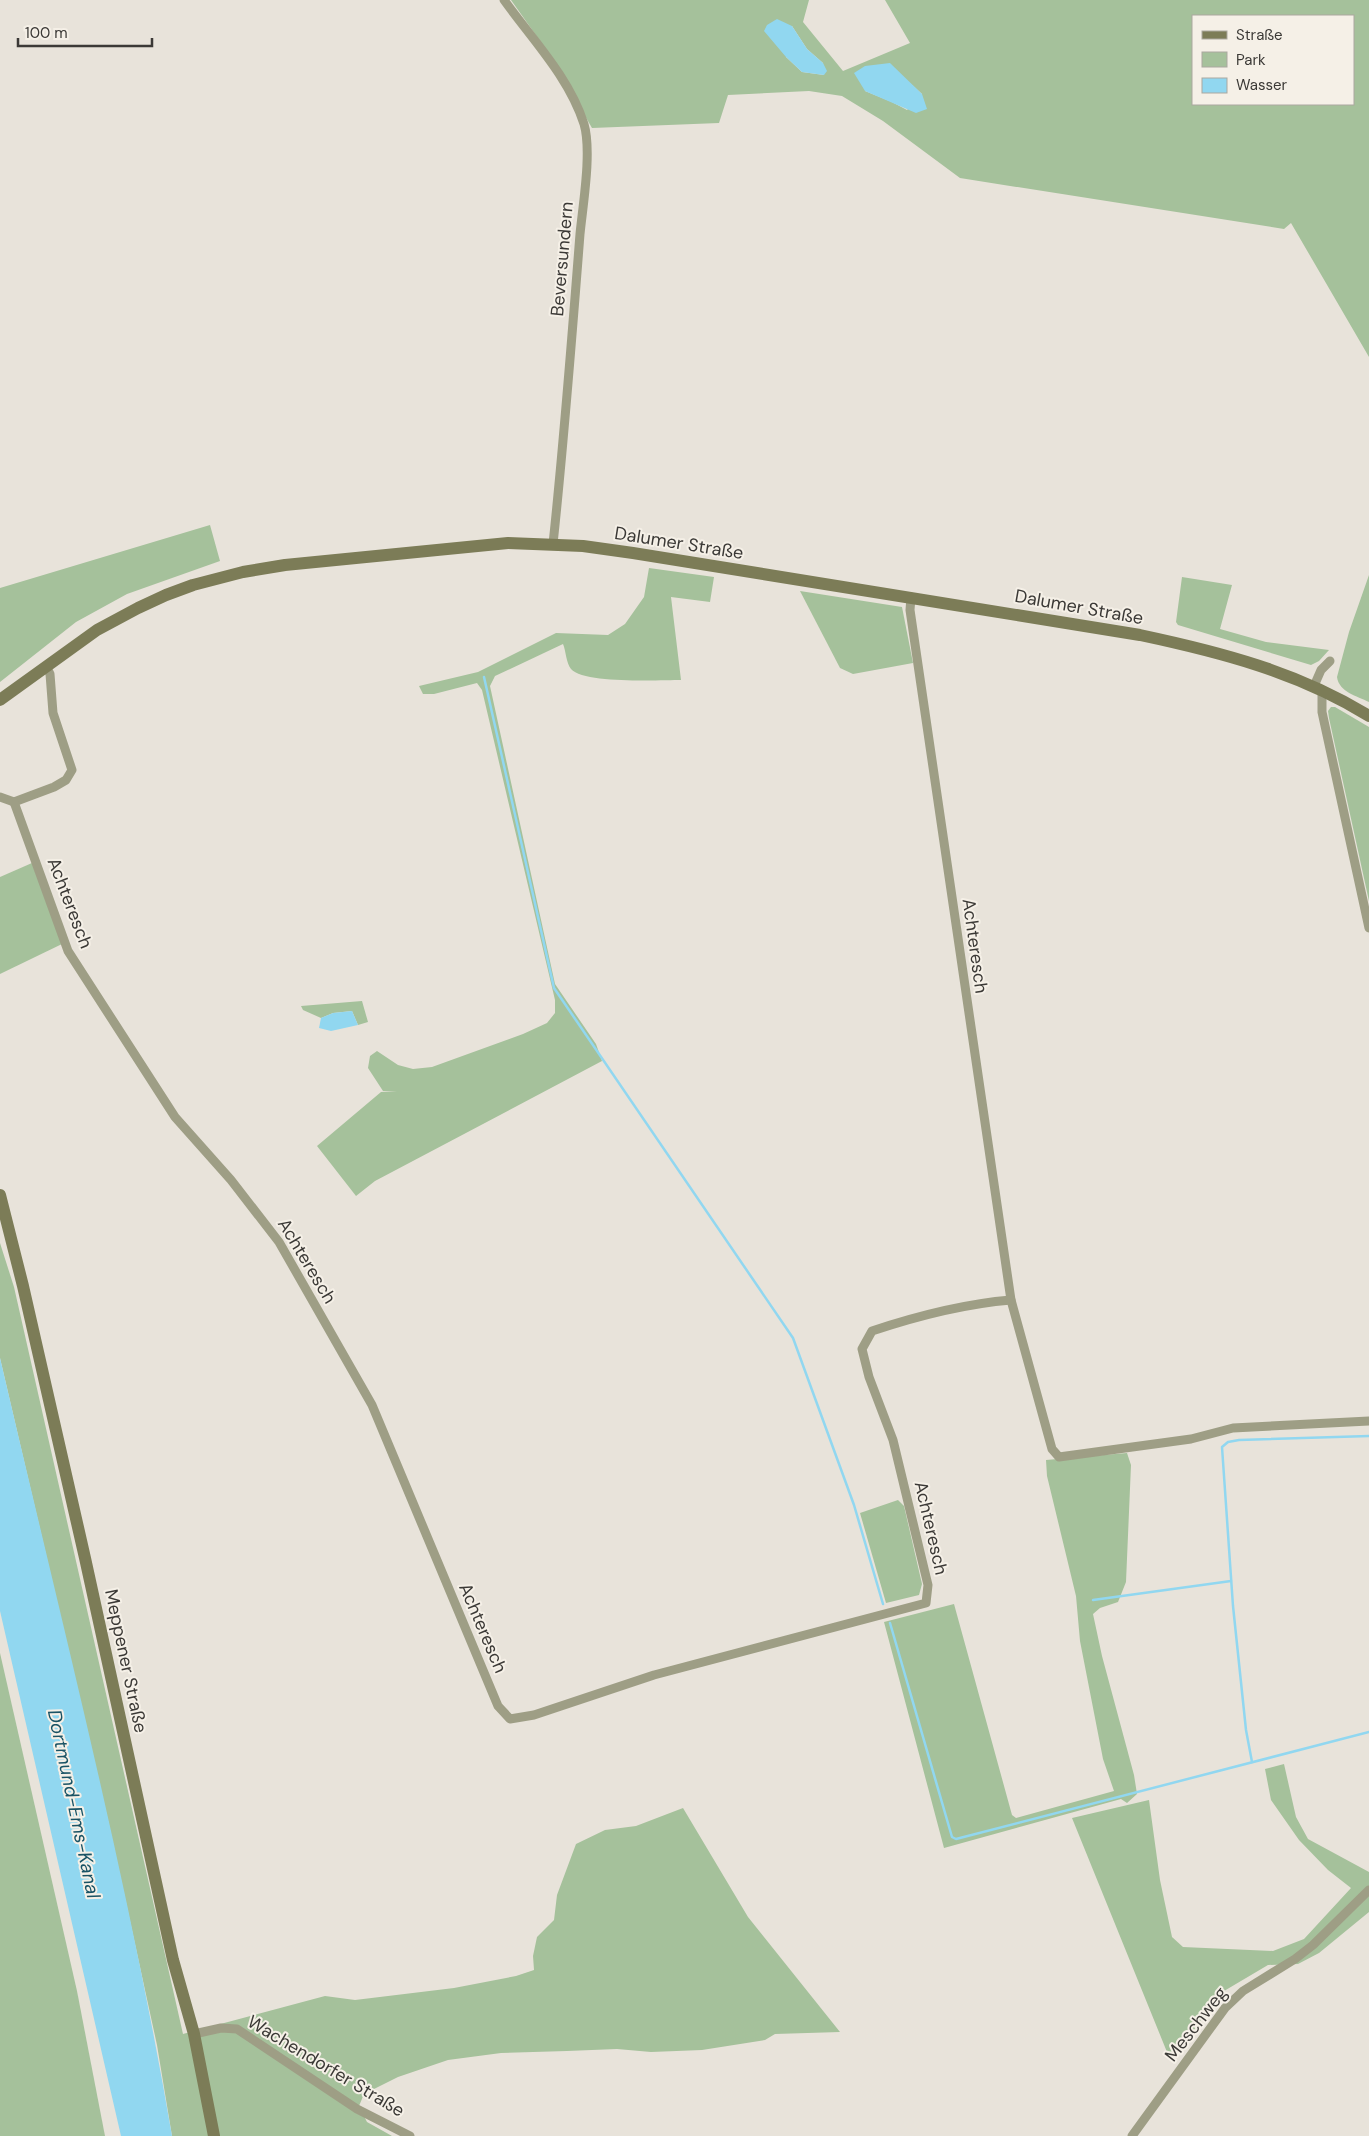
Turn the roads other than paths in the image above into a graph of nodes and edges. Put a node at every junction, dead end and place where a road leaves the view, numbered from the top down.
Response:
1 (504, 0) edge
2 (553, 544) junction
3 (911, 597) junction
4 (1330, 661) dead end
5 (46, 666) junction
6 (1318, 688) junction
7 (0, 700) edge
8 (1369, 716) edge
9 (0, 797) edge
10 (14, 802) junction
11 (1369, 928) edge
12 (0, 1195) edge
13 (1011, 1300) junction
14 (1369, 1421) edge
15 (1369, 1890) edge
16 (194, 2034) junction
17 (214, 2136) edge
18 (410, 2136) edge
19 (1132, 2136) edge

1 - 2 street, Beversundern
2 - 3 main road, Dalumer Straße
2 - 5 main road, Dalumer Straße
3 - 6 main road, Dalumer Straße
3 - 13 street, Achteresch
4 - 6 street
5 - 7 main road, Dalumer Straße
5 - 10 street
6 - 8 main road, Dalumer Straße
6 - 11 street
9 - 10 street
10 - 13 street, Achteresch
12 - 16 main road, Meppener Straße
13 - 14 street, Achteresch
15 - 19 street, Meschweg
16 - 17 main road, Meppener Straße
16 - 18 street, Wachendorfer Straße

